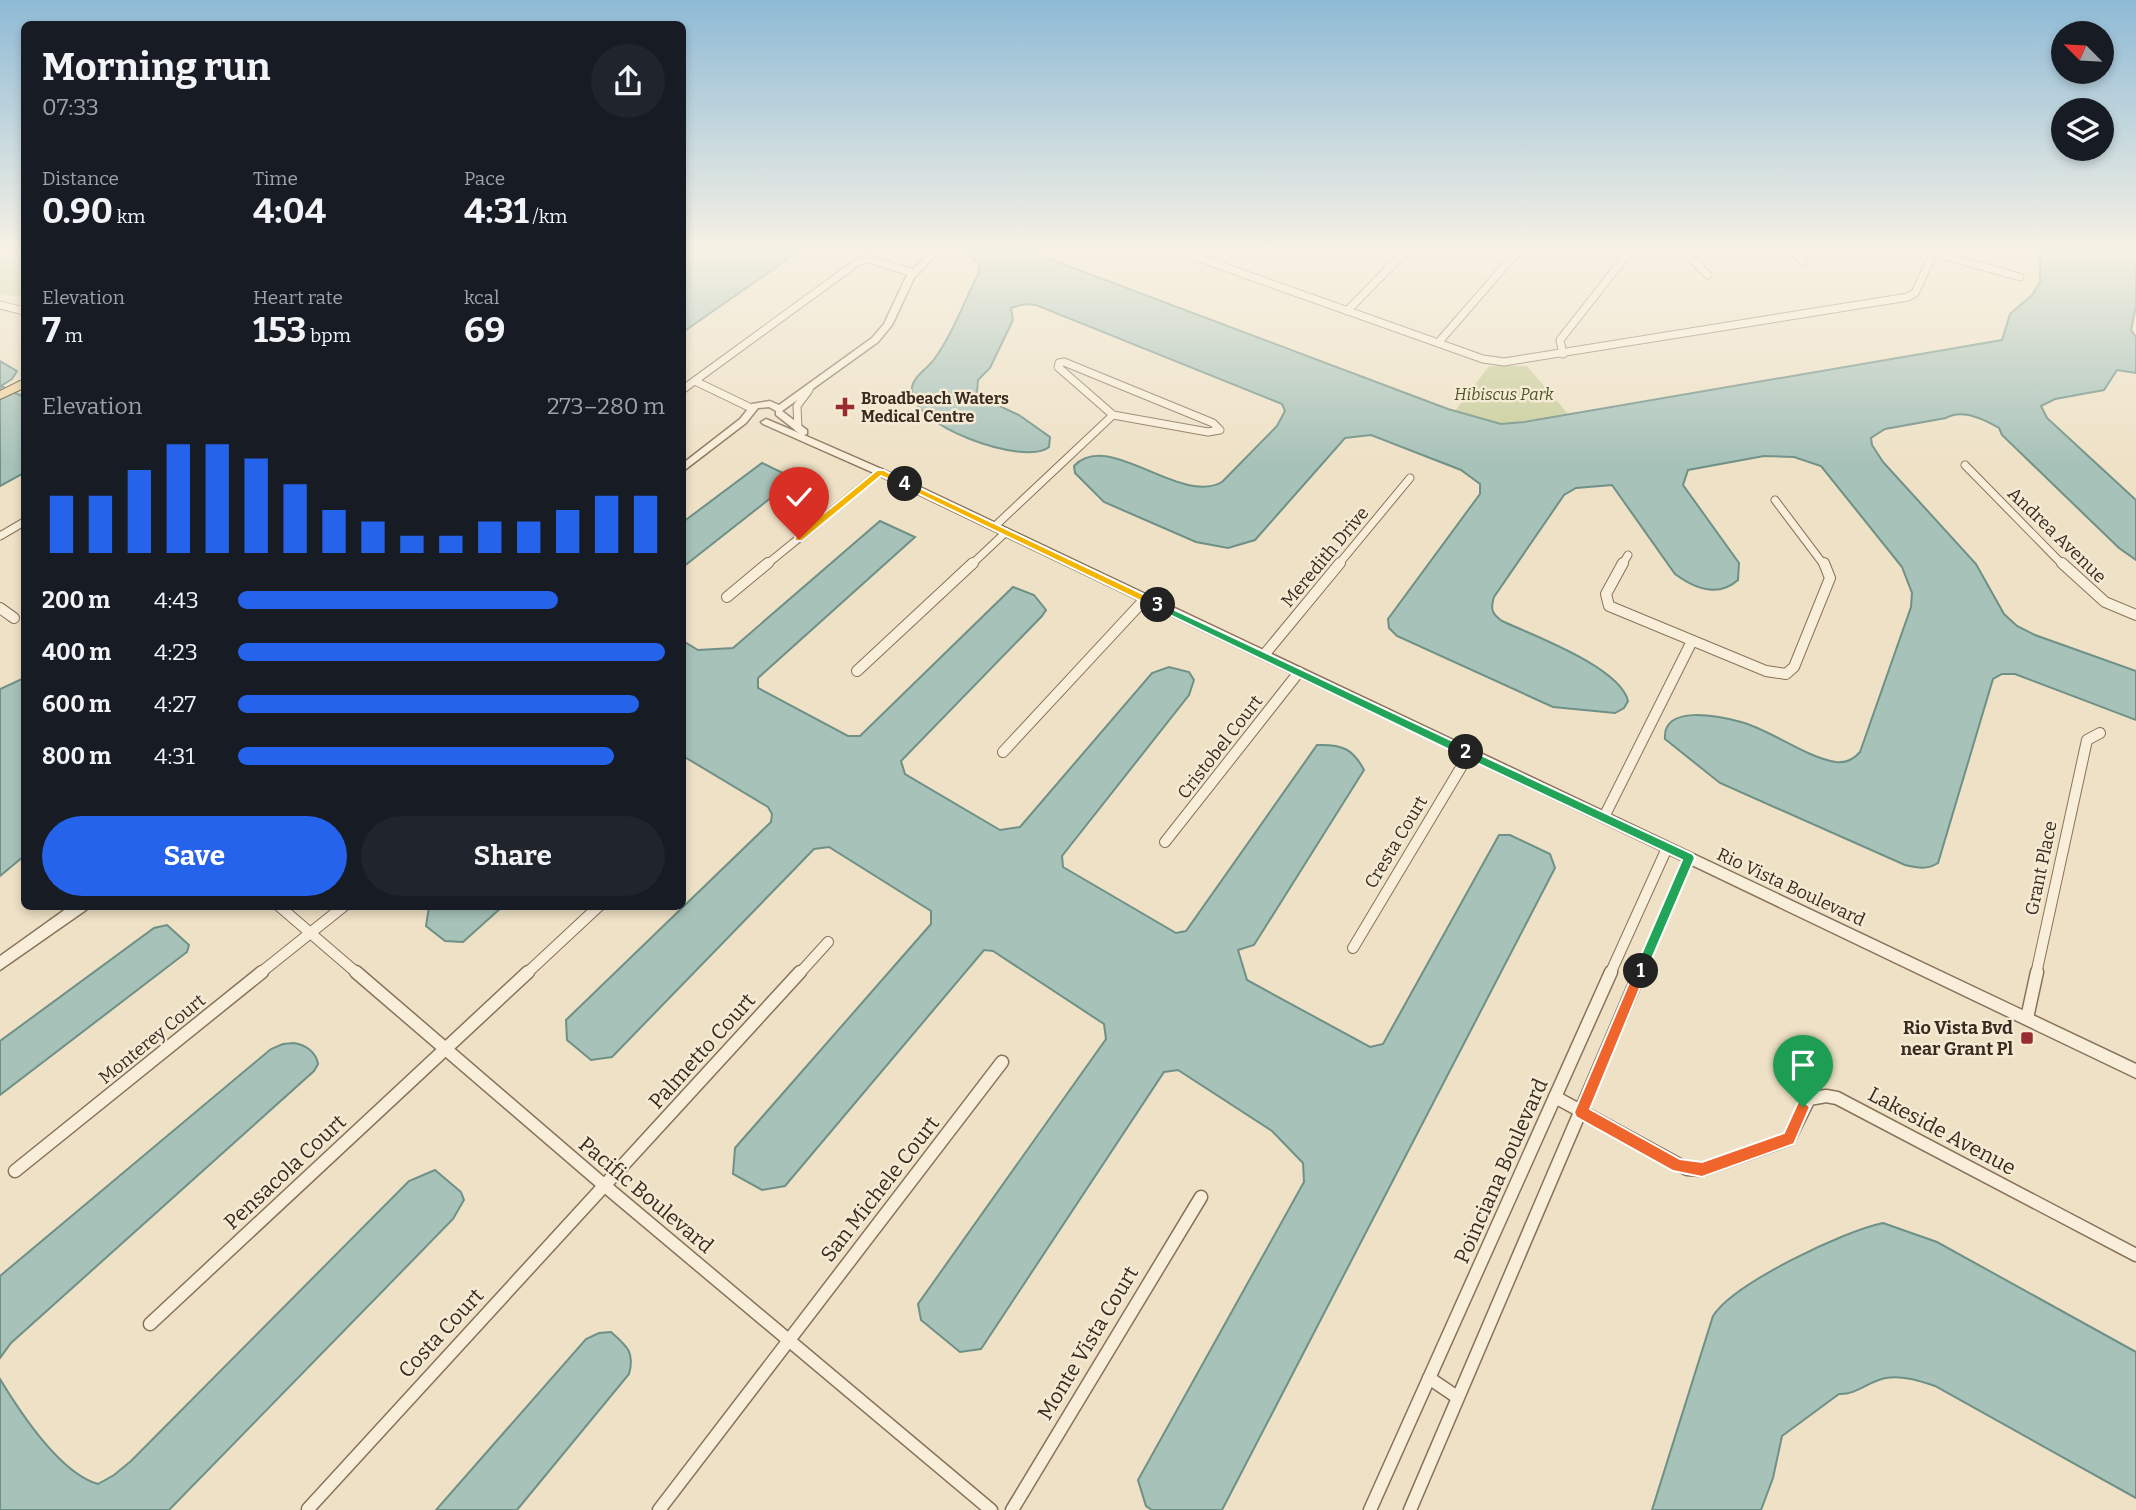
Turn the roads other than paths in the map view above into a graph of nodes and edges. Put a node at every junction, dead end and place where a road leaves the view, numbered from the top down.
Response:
1 (775, 322) edge
2 (888, 322) edge
3 (1380, 322) edge
4 (1456, 322) edge
5 (1574, 322) edge
6 (1754, 322) edge
7 (1438, 343) junction
8 (1563, 354) junction
9 (828, 375) junction
10 (1095, 375) junction
11 (695, 381) junction
12 (1078, 386) junction
13 (686, 387) edge
14 (15, 390) edge
15 (809, 390) junction
16 (0, 401) edge
17 (776, 409) junction
18 (1184, 411) junction
19 (1113, 415) junction
20 (755, 417) junction
21 (1174, 425) junction
22 (798, 428) junction
23 (824, 445) junction
24 (1965, 465) dead end
25 (686, 466) edge
26 (880, 472) junction
27 (1410, 478) dead end
28 (1774, 500) dead end
29 (21, 524) edge
30 (1000, 529) junction
31 (0, 536) edge
32 (1628, 555) dead end
33 (727, 597) dead end
34 (1145, 599) junction
35 (0, 608) edge
36 (2136, 615) edge
37 (14, 618) dead end
38 (1692, 641) junction
39 (1264, 655) junction
40 (858, 671) dead end
41 (1299, 672) junction
42 (2100, 733) dead end
43 (1003, 752) dead end
44 (1469, 754) junction
45 (1604, 817) junction
46 (1165, 842) dead end
47 (1667, 848) junction
48 (1689, 858) junction
49 (75, 910) edge
50 (284, 910) edge
51 (339, 910) edge
52 (595, 910) edge
53 (311, 934) junction
54 (828, 942) dead end
55 (1353, 948) dead end
56 (0, 964) edge
57 (2027, 1018) junction
58 (447, 1049) junction
59 (1002, 1062) dead end
60 (2136, 1071) edge
61 (1555, 1097) junction
62 (1581, 1112) junction
63 (15, 1171) dead end
64 (605, 1186) junction
65 (1201, 1197) dead end
66 (2136, 1255) edge
67 (150, 1324) dead end
68 (789, 1339) junction
69 (1429, 1378) junction
70 (1457, 1397) junction
71 (308, 1508) edge
72 (659, 1510) edge
73 (991, 1510) edge
74 (1012, 1510) edge
75 (1370, 1510) edge
76 (1410, 1510) edge

1 - 11 street
2 - 9 street
3 - 7 street
4 - 7 street
5 - 8 street
6 - 8 street
7 - 8 street
9 - 15 street
9 - 17 street
10 - 12 street
10 - 12 street
10 - 18 street
11 - 13 street
11 - 20 street, Rio Vista Boulevard
12 - 19 street
14 - 16 main road
15 - 17 street
15 - 22 street
17 - 20 street
17 - 20 street
17 - 22 street, Rio Vista Boulevard
18 - 21 street
18 - 21 street
19 - 21 street
19 - 30 street
20 - 23 street, Rio Vista Boulevard
20 - 25 street
22 - 23 street, Rio Vista Boulevard
23 - 26 street, Rio Vista Boulevard
24 - 36 street, Andrea Avenue
26 - 30 street, Rio Vista Boulevard
26 - 33 street
27 - 39 street, Meredith Drive
28 - 38 street
29 - 31 street
30 - 34 street, Rio Vista Boulevard
30 - 40 street
32 - 38 street
34 - 39 street, Rio Vista Boulevard
34 - 43 street
35 - 37 street
38 - 45 street
39 - 41 street, Rio Vista Boulevard
41 - 44 street, Rio Vista Boulevard
41 - 46 street, Cristobel Court
42 - 57 street, Grant Place
44 - 45 street, Rio Vista Boulevard
44 - 55 street, Cresta Court
45 - 47 street, Rio Vista Boulevard
47 - 48 street, Rio Vista Boulevard
47 - 61 street, Poinciana Boulevard
48 - 57 street, Rio Vista Boulevard
48 - 62 street
49 - 56 street
50 - 53 street, Pacific Boulevard
51 - 53 street, Monterey Court
52 - 58 street, Pensacola Court
53 - 58 street, Pacific Boulevard
53 - 63 street, Monterey Court
54 - 64 street, Palmetto Court
57 - 60 street, Rio Vista Boulevard
58 - 64 street, Pacific Boulevard
58 - 67 street, Pensacola Court
59 - 68 street, San Michele Court
61 - 62 street, Lakeside Avenue
61 - 69 street, Poinciana Boulevard
62 - 66 street, Lakeside Avenue
62 - 70 street
64 - 68 street, Pacific Boulevard
64 - 71 street, Costa Court
65 - 74 street, Monte Vista Court
68 - 72 street, San Michele Court
68 - 73 street, Pacific Boulevard
69 - 70 street
69 - 75 street, Poinciana Boulevard
70 - 76 street

